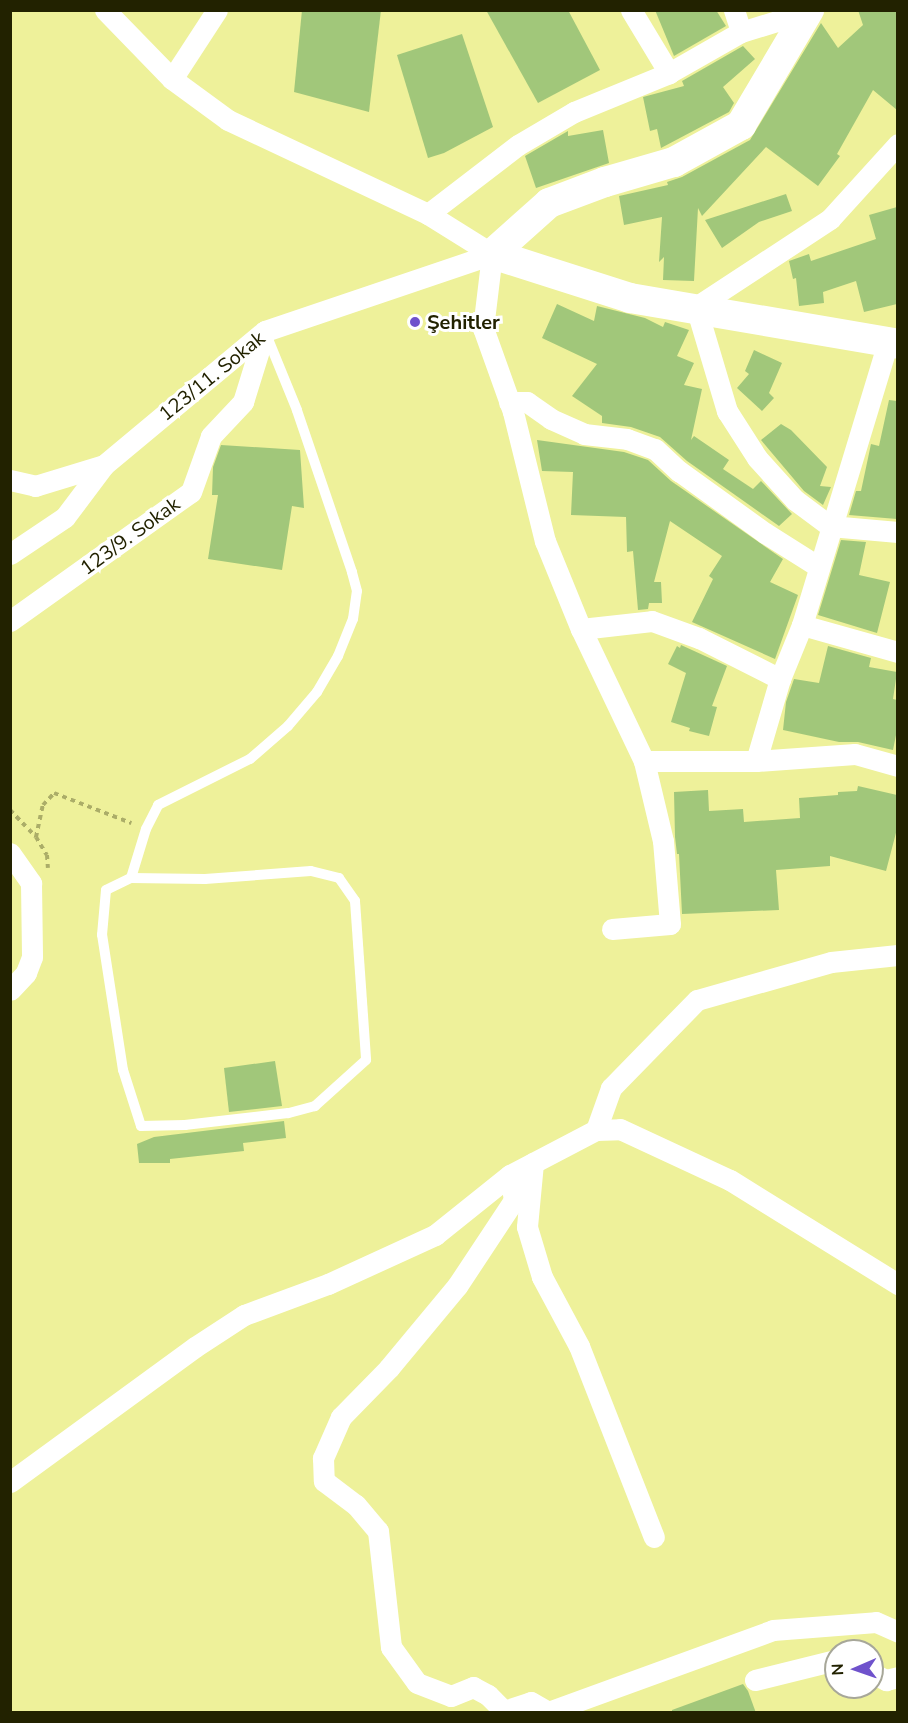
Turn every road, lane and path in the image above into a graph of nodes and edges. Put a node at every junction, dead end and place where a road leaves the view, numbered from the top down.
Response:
1 (105, 10) edge
2 (217, 10) edge
3 (631, 10) edge
4 (734, 10) edge
5 (807, 11) edge
6 (741, 32) junction
7 (669, 73) junction
8 (172, 79) junction
9 (897, 144) edge
10 (428, 214) junction
11 (492, 254) junction
12 (696, 307) junction
13 (265, 331) junction
14 (893, 343) edge
15 (509, 402) junction
16 (104, 465) junction
17 (10, 480) edge
18 (830, 526) junction
19 (897, 532) edge
20 (10, 554) edge
21 (819, 567) junction
22 (10, 621) edge
23 (802, 626) junction
24 (580, 629) junction
25 (897, 652) edge
26 (780, 679) junction
27 (644, 761) junction
28 (756, 761) junction
29 (897, 766) edge
30 (146, 829) junction
31 (36, 837) dead end
32 (10, 853) edge
33 (130, 878) junction
34 (612, 929) dead end
35 (897, 955) edge
36 (10, 990) edge
37 (596, 1130) junction
38 (532, 1163) junction
39 (510, 1175) junction
40 (897, 1284) edge
41 (10, 1482) edge
42 (654, 1537) dead end
43 (897, 1632) edge
44 (824, 1663) edge
45 (755, 1680) dead end

1 - 8 street
2 - 8 street
3 - 7 street
4 - 6 street
5 - 6 street
5 - 11 street
6 - 7 street
7 - 10 street
8 - 10 street
9 - 12 street
10 - 11 street
11 - 12 street
11 - 13 street, 123/11. Sokak
11 - 15 street
12 - 14 street
12 - 18 street
13 - 16 street, 123/11. Sokak
13 - 22 street, 123/9. Sokak
13 - 30 lane
14 - 18 street
15 - 21 street
15 - 24 street
16 - 17 street, 123/11. Sokak
16 - 20 street
18 - 19 street
18 - 21 street
21 - 23 street
23 - 25 street
23 - 26 street
24 - 26 street
24 - 27 street
26 - 28 street
27 - 28 street
27 - 34 street
28 - 29 street
30 - 31 path
30 - 33 lane
32 - 36 street
33 - 33 lane
35 - 37 street
37 - 38 street
37 - 40 street
38 - 39 street
38 - 42 street
39 - 41 street
39 - 43 street
44 - 45 street

